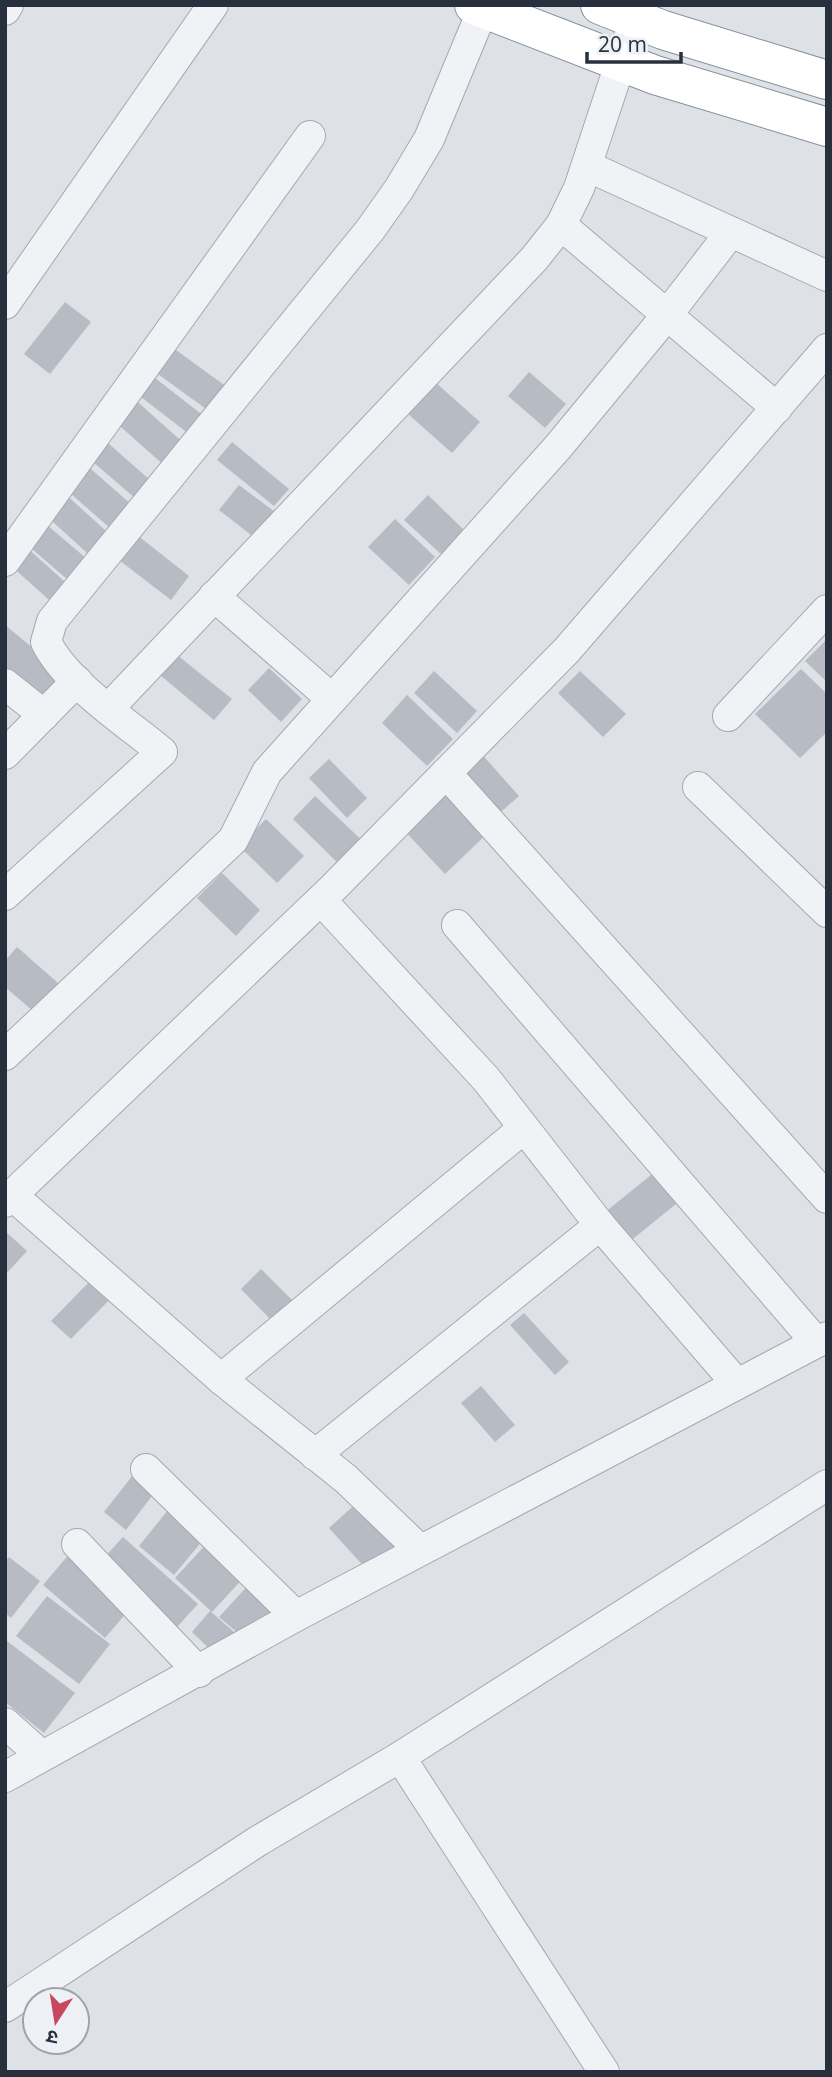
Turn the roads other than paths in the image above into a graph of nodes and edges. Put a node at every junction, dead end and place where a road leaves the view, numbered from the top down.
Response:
1 (8, 5) edge
2 (213, 5) edge
3 (600, 5) edge
4 (479, 7) edge
5 (5, 10) edge
6 (635, 19) junction
7 (621, 62) junction
8 (827, 80) edge
9 (827, 127) edge
10 (310, 136) dead end
11 (587, 166) junction
12 (561, 225) junction
13 (731, 232) junction
14 (827, 276) edge
15 (5, 304) edge
16 (667, 315) junction
17 (827, 349) edge
18 (777, 408) junction
19 (5, 561) edge
20 (214, 596) junction
21 (827, 610) edge
22 (77, 681) junction
23 (5, 684) edge
24 (332, 699) junction
25 (109, 708) junction
26 (44, 715) junction
27 (728, 716) dead end
28 (5, 754) edge
29 (446, 773) junction
30 (698, 787) dead end
31 (5, 895) edge
32 (321, 900) junction
33 (827, 912) edge
34 (457, 925) dead end
35 (5, 1055) edge
36 (524, 1128) junction
37 (9, 1198) edge
38 (827, 1198) edge
39 (600, 1225) junction
40 (821, 1340) edge
41 (221, 1380) junction
42 (737, 1384) junction
43 (315, 1455) junction
44 (145, 1469) dead end
45 (827, 1485) edge
46 (76, 1544) dead end
47 (420, 1550) junction
48 (296, 1616) junction
49 (199, 1672) junction
50 (5, 1723) edge
51 (43, 1756) junction
52 (400, 1757) junction
53 (5, 1777) edge
54 (5, 2007) edge
55 (604, 2072) edge

1 - 5 street
2 - 15 street
3 - 6 highway
4 - 7 highway
4 - 22 street
6 - 7 street
6 - 8 highway
7 - 9 highway
7 - 11 street
10 - 19 street
11 - 12 street
11 - 13 street
12 - 16 street
12 - 20 street
13 - 14 street
13 - 16 street
16 - 18 street
16 - 24 street
17 - 18 street
18 - 29 street
20 - 24 street
20 - 25 street
21 - 27 street
22 - 25 street
22 - 26 street
23 - 26 street
24 - 35 street
25 - 31 street
26 - 28 street
29 - 32 street
29 - 38 street
30 - 33 street
32 - 36 street
32 - 37 street
34 - 40 street
36 - 39 street
36 - 41 street
37 - 41 street
39 - 42 street
39 - 43 street
40 - 42 street
41 - 43 street
42 - 47 street
43 - 47 street
44 - 48 street
45 - 52 street
46 - 49 street
47 - 48 street
48 - 49 street
49 - 51 street
50 - 51 street
51 - 53 street
52 - 54 street
52 - 55 street

